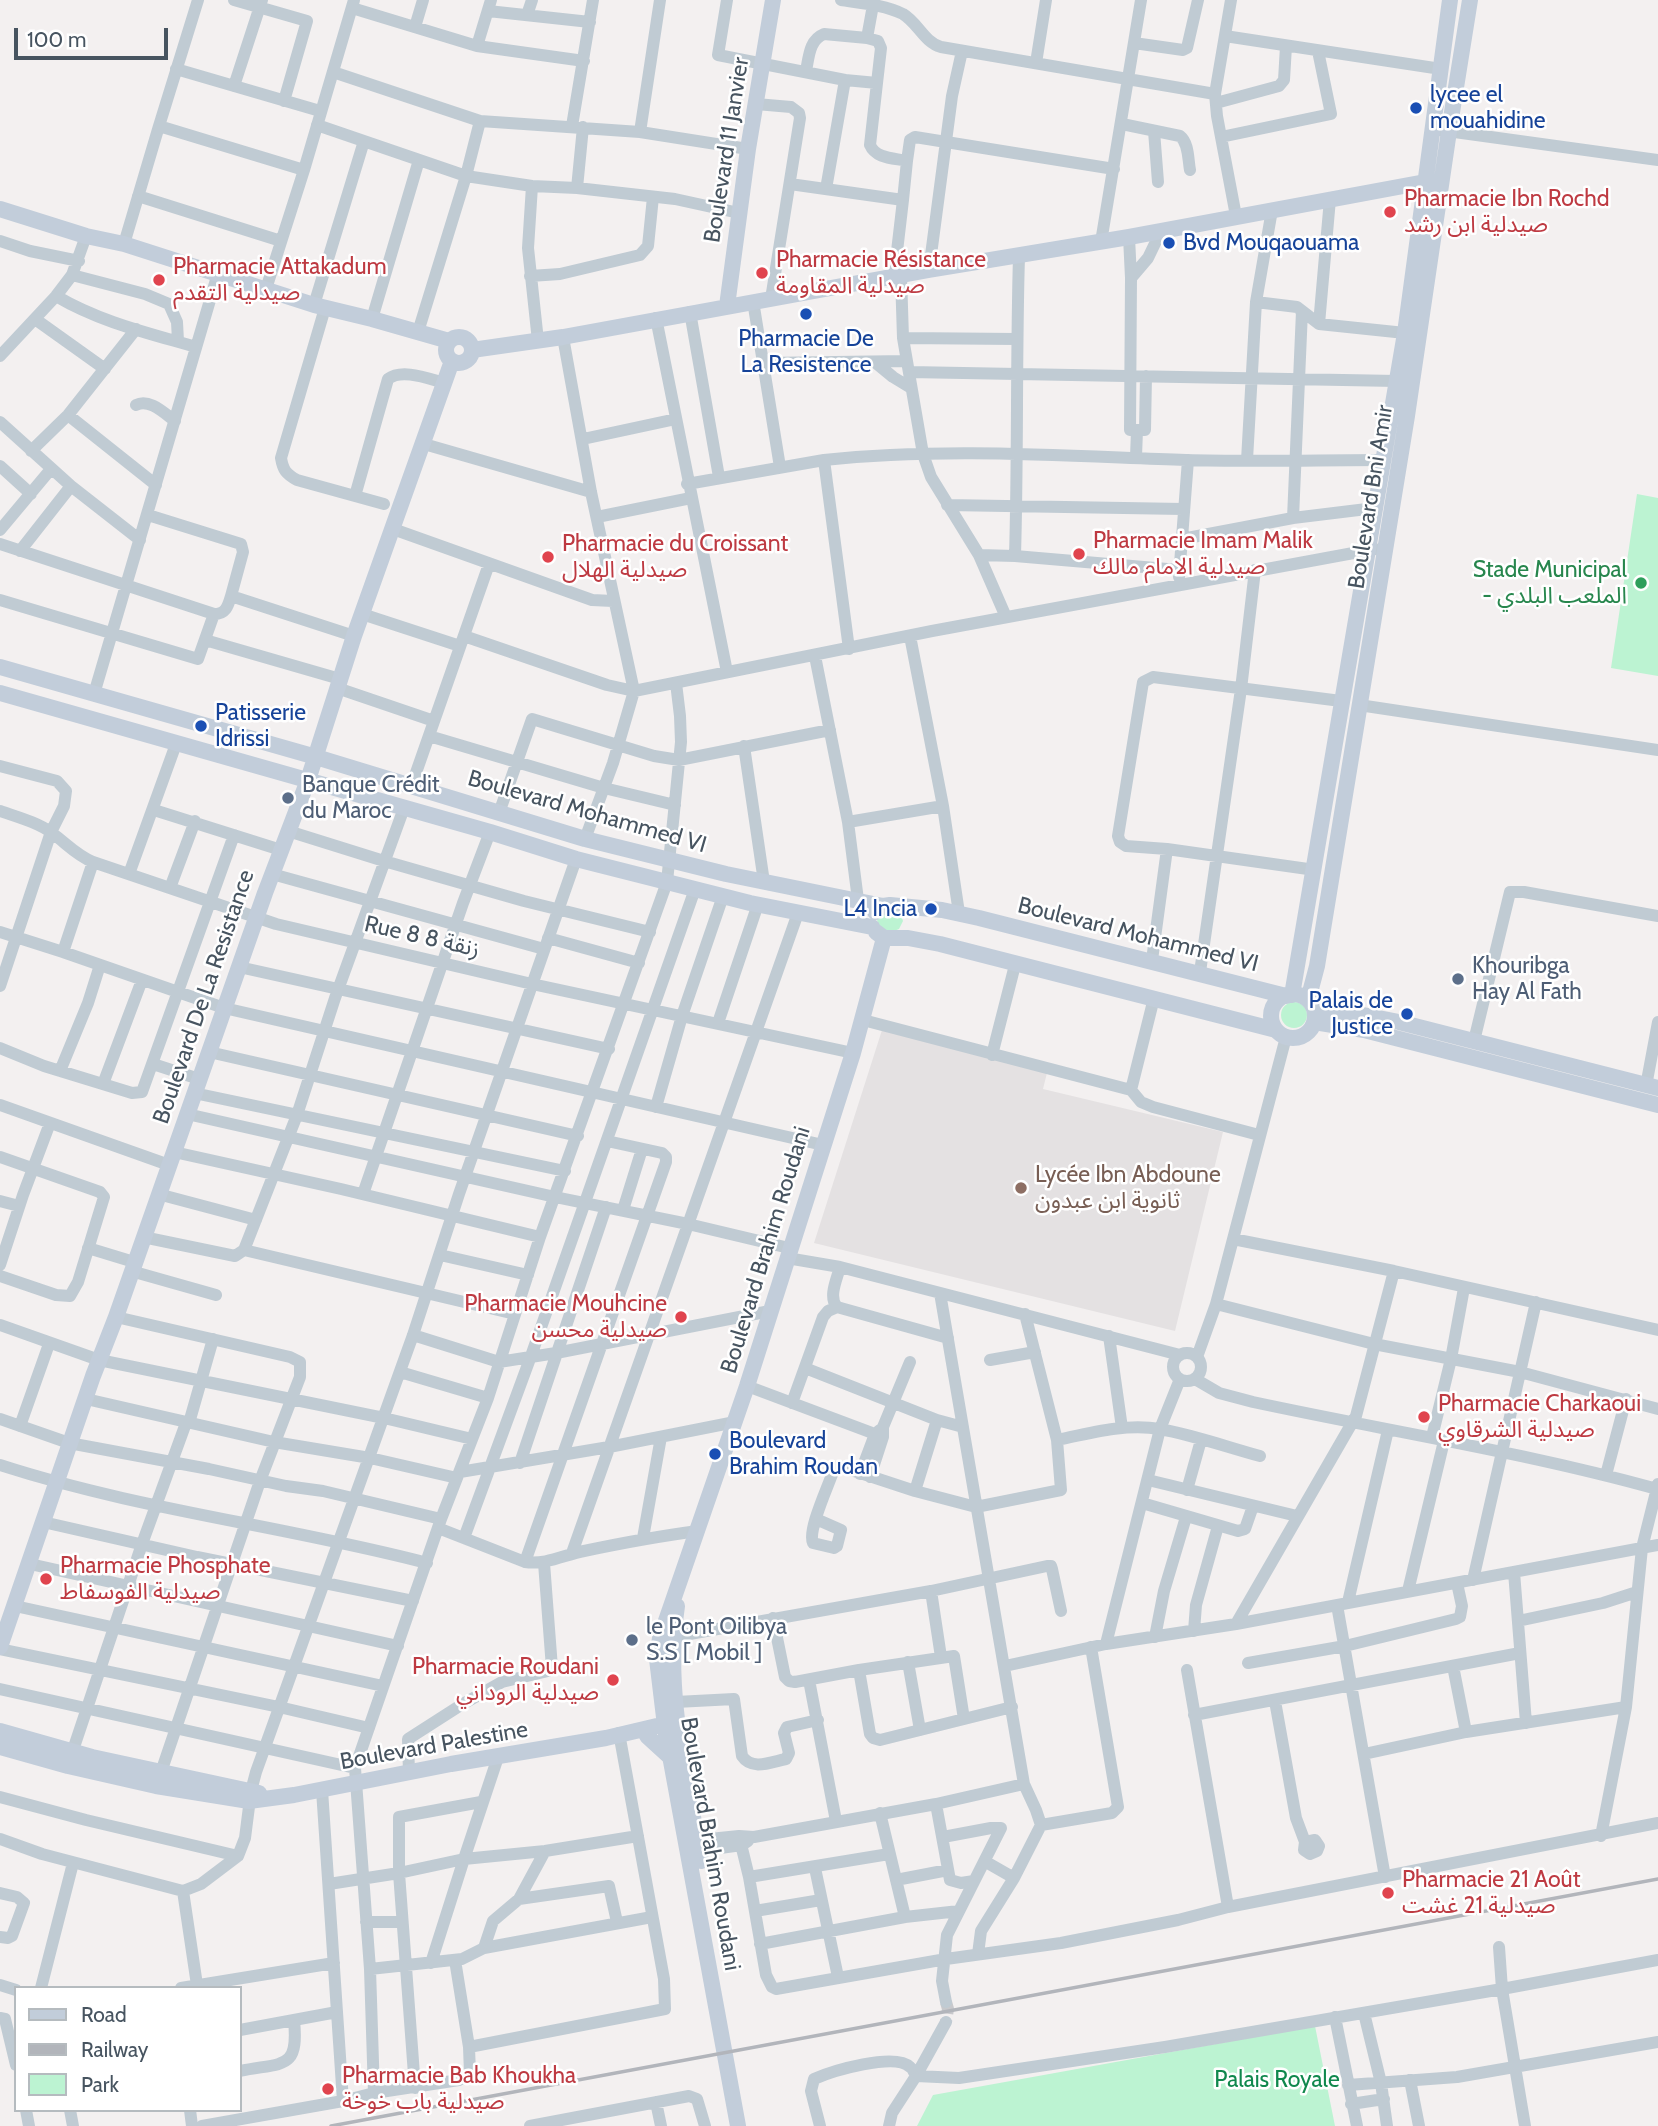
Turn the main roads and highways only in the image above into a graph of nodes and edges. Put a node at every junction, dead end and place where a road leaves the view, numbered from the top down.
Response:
1 (773, 0) edge
2 (1450, 0) edge
3 (1470, 0) edge
4 (1440, 130) junction
5 (1425, 182) junction
6 (1442, 183) junction
7 (0, 209) edge
8 (727, 306) junction
9 (449, 341) junction
10 (472, 350) junction
11 (452, 361) junction
12 (0, 667) edge
13 (0, 693) edge
14 (316, 757) junction
15 (308, 780) junction
16 (890, 906) junction
17 (884, 934) junction
18 (1289, 995) junction
19 (1310, 1003) junction
20 (1314, 1022) junction
21 (1281, 1033) junction
22 (1652, 1087) edge
23 (1658, 1105) edge
24 (0, 1648) edge
25 (668, 1699) junction
26 (672, 1728) junction
27 (0, 1731) edge
28 (645, 1732) junction
29 (0, 1746) edge
30 (670, 1757) junction
31 (70, 1759) junction
32 (693, 1846) junction
33 (738, 2126) edge
34 (748, 2126) edge

1 - 8 main road, Boulevard 11 Janvier
2 - 4 main road, Boulevard Bni Amir
3 - 4 main road, Boulevard Bni Amir
4 - 5 main road, Boulevard Bni Amir
4 - 6 main road, Boulevard Bni Amir
5 - 6 main road
5 - 8 main road
5 - 18 main road, Boulevard Bni Amir
6 - 19 main road, Boulevard Bni Amir
7 - 9 main road
8 - 10 main road
9 - 10 main road
9 - 11 main road
10 - 11 main road
11 - 14 main road, Boulevard De La Resistance
12 - 14 main road, Boulevard Mohammed VI
13 - 15 main road, Boulevard Mohammed VI
14 - 15 main road, Boulevard De La Resistance
14 - 16 main road, Boulevard Mohammed VI
15 - 17 main road, Boulevard Mohammed VI
15 - 24 main road, Boulevard De La Resistance
16 - 17 main road
16 - 17 main road
16 - 18 main road, Boulevard Mohammed VI
17 - 21 main road, Boulevard Mohammed VI
17 - 25 main road, Boulevard Brahim Roudani
18 - 19 main road
18 - 21 main road
19 - 20 main road
19 - 22 main road
20 - 21 main road
20 - 23 main road
25 - 26 main road, Boulevard Brahim Roudani
25 - 28 main road
26 - 28 main road, Boulevard Palestine
26 - 30 main road, Boulevard Brahim Roudani
26 - 32 main road, Boulevard Brahim Roudani
27 - 31 main road, Boulevard Palestine
28 - 30 main road
28 - 31 main road, Boulevard Palestine
29 - 31 main road, Boulevard Palestine
30 - 32 main road, Boulevard Brahim Roudani
32 - 33 main road, Boulevard Brahim Roudani
32 - 34 main road, Boulevard Brahim Roudani

